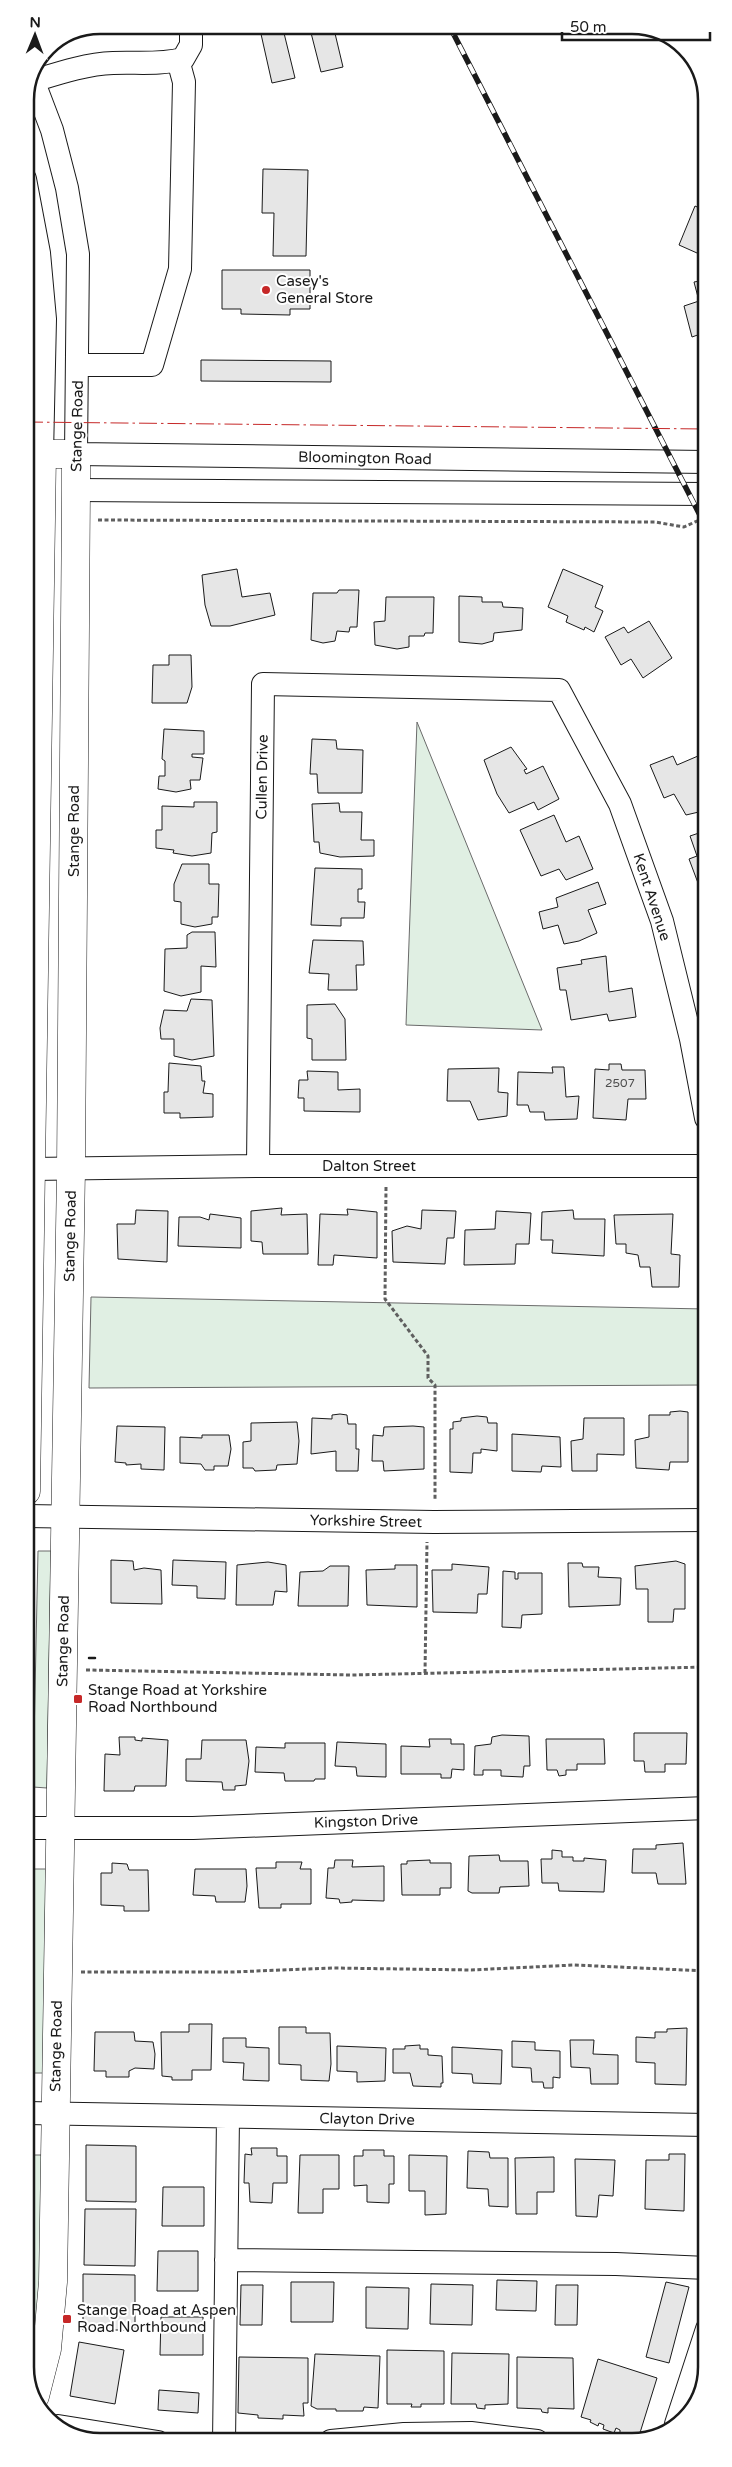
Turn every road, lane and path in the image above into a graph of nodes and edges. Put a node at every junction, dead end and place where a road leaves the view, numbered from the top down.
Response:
1 (191, 34) edge
2 (178, 60) junction
3 (38, 79) edge
4 (35, 86) edge
5 (34, 226) edge
6 (78, 365) junction
7 (34, 454) edge
8 (76, 454) junction
9 (698, 462) edge
10 (34, 490) edge
11 (76, 490) junction
12 (698, 494) edge
13 (76, 520) junction
14 (698, 521) edge
15 (559, 690) joint
16 (698, 1076) edge
17 (258, 1166) junction
18 (386, 1166) junction
19 (698, 1166) edge
20 (34, 1169) edge
21 (71, 1170) junction
22 (34, 1516) edge
23 (64, 1517) junction
24 (698, 1520) edge
25 (431, 1522) junction
26 (698, 1667) edge
27 (86, 1670) dead end
28 (425, 1674) junction
29 (698, 1808) edge
30 (34, 1828) edge
31 (60, 1829) junction
32 (698, 1971) edge
33 (81, 1972) dead end
34 (34, 2113) edge
35 (55, 2114) junction
36 (228, 2116) junction
37 (698, 2125) edge
38 (226, 2260) junction
39 (698, 2268) edge
40 (698, 2356) edge
41 (37, 2388) edge
42 (679, 2414) edge
43 (79, 2429) edge
44 (102, 2433) edge
45 (224, 2433) edge

1 - 2 street
2 - 3 street
2 - 6 street
4 - 6 street, Stange Road
5 - 7 street
6 - 8 street, Stange Road
7 - 8 main road, Bloomington Road
8 - 9 street, Bloomington Road
8 - 11 main road, Stange Road
10 - 11 main road
11 - 12 street
11 - 13 main road, Stange Road
13 - 14 path
13 - 21 main road, Stange Road
15 - 16 street, Kent Avenue
15 - 17 street, Cullen Drive
17 - 18 street, Dalton Street
17 - 21 street, Dalton Street
18 - 19 street, Dalton Street
18 - 25 path
20 - 21 street, Dalton Street
21 - 23 main road, Stange Road
22 - 23 street, Yorkshire Street
23 - 25 street, Yorkshire Street
23 - 31 main road, Stange Road
24 - 25 street, Yorkshire Street
25 - 28 path
26 - 28 path
27 - 28 path
29 - 31 street, Kingston Drive
30 - 31 street, Kingston Drive
31 - 35 main road, Stange Road
32 - 33 path
34 - 35 street, Clayton Drive
35 - 36 street, Clayton Drive
35 - 41 main road, Stange Road
36 - 37 street, Clayton Drive
36 - 38 street
38 - 39 street
38 - 45 street
40 - 42 street
43 - 44 street

